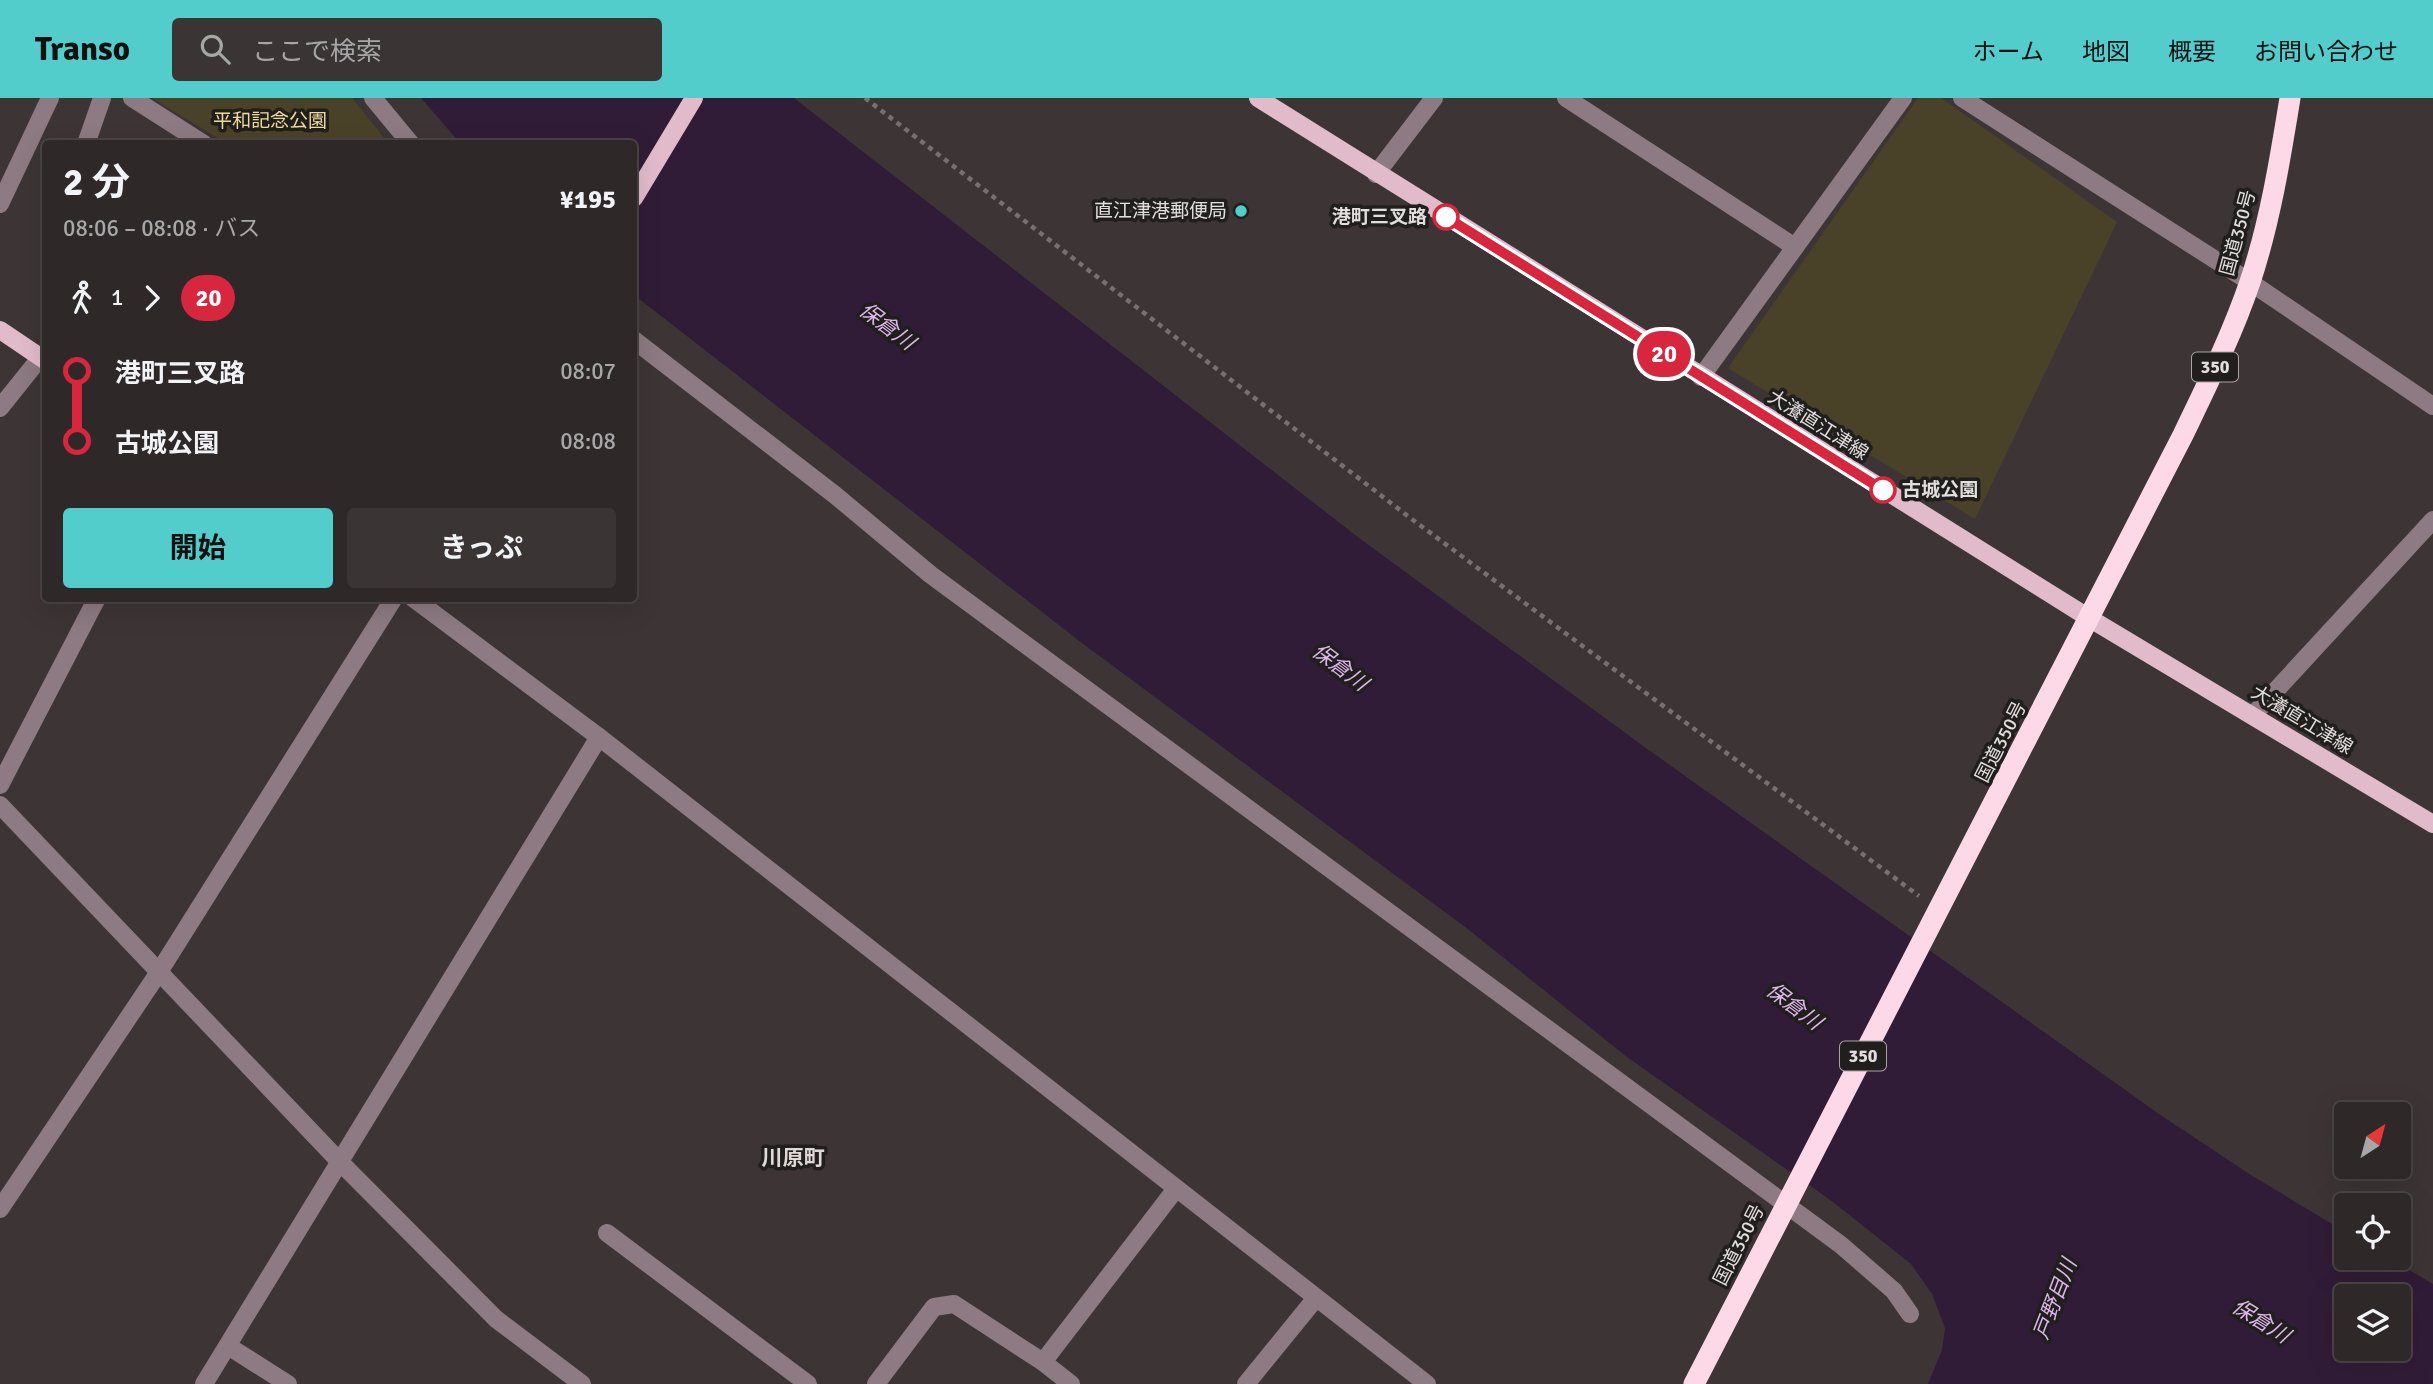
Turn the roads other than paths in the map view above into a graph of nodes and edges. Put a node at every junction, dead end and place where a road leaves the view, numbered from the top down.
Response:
1 (50, 98) edge
2 (102, 98) edge
3 (132, 98) edge
4 (373, 98) edge
5 (694, 98) edge
6 (1258, 98) edge
7 (1434, 98) edge
8 (1566, 98) edge
9 (1903, 98) edge
10 (1962, 98) edge
11 (2290, 98) edge
12 (87, 140) edge
13 (198, 140) edge
14 (408, 140) edge
15 (1376, 174) junction
16 (637, 193) edge
17 (0, 204) edge
18 (1795, 247) junction
19 (2250, 282) junction
20 (0, 330) edge
21 (637, 342) edge
22 (42, 358) edge
23 (42, 360) edge
24 (1701, 377) junction
25 (2433, 406) edge
26 (0, 408) edge
27 (2433, 520) edge
28 (95, 602) edge
29 (391, 602) edge
30 (418, 602) edge
31 (2090, 618) junction
32 (2254, 715) junction
33 (599, 737) junction
34 (0, 785) edge
35 (0, 806) edge
36 (2433, 824) edge
37 (159, 972) junction
38 (341, 1163) junction
39 (1175, 1190) junction
40 (1790, 1196) junction
41 (0, 1209) edge
42 (607, 1233) dead end
43 (1316, 1298) junction
44 (1910, 1314) dead end
45 (228, 1346) junction
46 (1043, 1362) junction
47 (204, 1384) edge
48 (288, 1384) edge
49 (582, 1384) edge
50 (808, 1384) edge
51 (876, 1384) edge
52 (1071, 1384) edge
53 (1246, 1384) edge
54 (1427, 1384) edge
55 (1694, 1384) edge

1 - 17 street
2 - 12 street
3 - 13 street
4 - 14 street
5 - 16 main road
6 - 15 main road, 大瀁直江津線
7 - 15 street
8 - 18 street
9 - 18 street
10 - 19 street
11 - 19 highway, 国道350号 / 350
15 - 24 main road, 大瀁直江津線
18 - 24 street
19 - 25 street
19 - 31 highway, 国道350号 / 350
20 - 22 main road
21 - 40 street
23 - 26 street
24 - 31 main road, 大瀁直江津線
27 - 32 street
28 - 34 street
29 - 37 street
30 - 33 street
31 - 32 main road, 大瀁直江津線
31 - 40 highway, 国道350号 / 350
32 - 36 main road, 大瀁直江津線
33 - 38 street
33 - 39 street
35 - 37 street
37 - 38 street
37 - 41 street
38 - 45 street
38 - 49 street
39 - 43 street
39 - 46 street
40 - 44 street
40 - 55 highway, 国道350号 / 350
42 - 50 street
43 - 53 street
43 - 54 street
45 - 47 street
45 - 48 street
46 - 51 street
46 - 52 street

